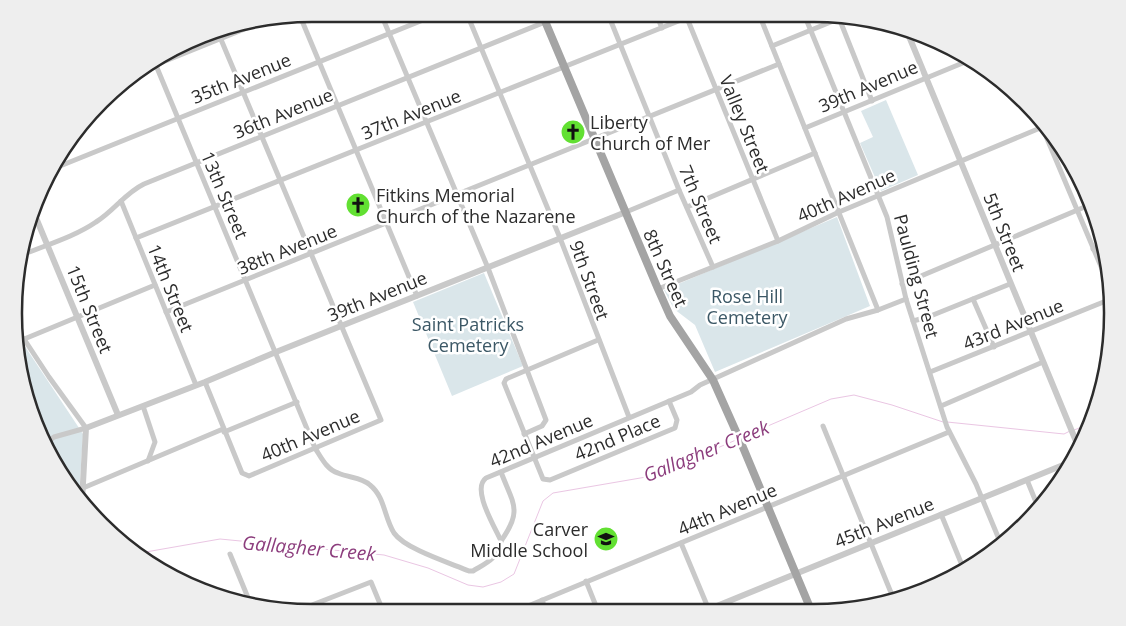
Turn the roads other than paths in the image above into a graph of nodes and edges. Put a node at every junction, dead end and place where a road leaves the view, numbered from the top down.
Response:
1 (384, 22) edge
2 (417, 22) edge
3 (470, 22) edge
4 (535, 22) edge
5 (546, 22) edge
6 (611, 22) edge
7 (659, 22) edge
8 (677, 22) edge
9 (689, 22) edge
10 (762, 22) edge
11 (808, 22) edge
12 (303, 23) edge
13 (828, 23) edge
14 (844, 24) edge
15 (662, 28) junction
16 (811, 30) junction
17 (389, 33) junction
18 (220, 38) joint
19 (910, 40) edge
20 (620, 45) junction
21 (772, 46) junction
22 (480, 48) junction
23 (185, 52) edge
24 (320, 62) junction
25 (962, 63) edge
26 (779, 64) junction
27 (564, 66) junction
28 (157, 68) edge
29 (408, 78) junction
30 (926, 78) junction
31 (716, 89) junction
32 (243, 92) junction
33 (499, 93) junction
34 (872, 101) junction
35 (338, 106) junction
36 (845, 112) junction
37 (649, 116) junction
38 (178, 118) junction
39 (426, 122) junction
40 (805, 128) junction
41 (1036, 128) edge
42 (262, 136) junction
43 (595, 138) junction
44 (1052, 149) edge
45 (357, 151) junction
46 (815, 153) junction
47 (960, 161) junction
48 (196, 162) junction
49 (63, 164) edge
50 (529, 165) junction
51 (280, 180) junction
52 (752, 180) junction
53 (679, 190) junction
54 (457, 195) junction
55 (879, 196) junction
56 (121, 201) junction
57 (214, 207) junction
58 (687, 208) junction
59 (1083, 208) edge
60 (1077, 210) junction
61 (626, 212) junction
62 (839, 212) junction
63 (38, 221) edge
64 (387, 223) junction
65 (136, 238) junction
66 (560, 238) junction
67 (778, 241) junction
68 (47, 244) junction
69 (994, 245) junction
70 (1096, 247) edge
71 (1093, 249) junction
72 (29, 252) edge
73 (311, 254) junction
74 (1099, 263) edge
75 (713, 267) junction
76 (488, 268) junction
77 (246, 280) junction
78 (902, 284) junction
79 (1010, 284) junction
80 (155, 286) junction
81 (658, 289) junction
82 (417, 296) junction
83 (906, 299) junction
84 (973, 299) junction
85 (1103, 302) edge
86 (878, 310) junction
87 (166, 312) junction
88 (77, 317) junction
89 (913, 321) junction
90 (342, 326) junction
91 (1030, 332) junction
92 (24, 339) joint
93 (598, 340) junction
94 (994, 346) junction
95 (276, 352) junction
96 (1043, 362) junction
97 (527, 369) junction
98 (930, 372) junction
99 (713, 380) junction
100 (204, 382) junction
101 (196, 385) junction
102 (670, 401) junction
103 (297, 402) junction
104 (143, 406) junction
105 (941, 406) junction
106 (118, 416) junction
107 (629, 417) junction
108 (823, 426) dead end
109 (86, 428) junction
110 (948, 429) junction
111 (224, 431) junction
112 (524, 434) junction
113 (51, 439) edge
114 (1075, 439) edge
115 (315, 448) junction
116 (534, 457) junction
117 (148, 461) junction
118 (1060, 466) edge
119 (501, 472) junction
120 (844, 475) junction
121 (1027, 480) junction
122 (83, 488) joint
123 (982, 498) junction
124 (1035, 500) edge
125 (768, 507) junction
126 (942, 514) junction
127 (998, 537) edge
128 (501, 541) junction
129 (871, 542) junction
130 (681, 543) junction
131 (230, 554) dead end
132 (961, 563) edge
133 (796, 574) junction
134 (586, 582) junction
135 (891, 593) edge
136 (247, 596) edge
137 (542, 600) junction
138 (315, 604) edge
139 (380, 604) edge
140 (533, 604) edge
141 (543, 604) edge
142 (595, 604) edge
143 (706, 604) edge
144 (724, 604) edge
145 (808, 604) edge

1 - 17 street
2 - 17 street, 35th Avenue
3 - 22 street, 9th Street
4 - 22 street, 36th Avenue
5 - 27 main road, 8th Street
6 - 20 street, 7th Street
7 - 15 street
8 - 15 street, 37th Avenue
9 - 31 street, Valley Street
10 - 21 street
11 - 16 street, Paulding Street
12 - 24 street
13 - 16 street
14 - 34 street
15 - 20 street, 37th Avenue
16 - 21 street
16 - 36 street, Paulding Street
17 - 24 street, 35th Avenue
17 - 29 street
18 - 23 street
18 - 32 street
19 - 30 street, 5th Street
20 - 27 street, 37th Avenue
20 - 37 street, 7th Street
21 - 26 street
22 - 29 street, 36th Avenue
22 - 33 street, 9th Street
24 - 32 street, 35th Avenue
24 - 35 street
25 - 30 street, 39th Avenue
26 - 31 street, 38th Avenue
26 - 40 street
27 - 33 street, 37th Avenue
27 - 43 main road, 8th Street
28 - 38 street, 13th Street
29 - 35 street, 36th Avenue
29 - 39 street
30 - 34 street, 39th Avenue
30 - 47 street, 5th Street
31 - 37 street, 38th Avenue
31 - 52 street, Valley Street
32 - 38 street, 35th Avenue
32 - 42 street
33 - 39 street, 37th Avenue
33 - 50 street, 9th Street
34 - 36 street, 39th Avenue
35 - 42 street, 36th Avenue
35 - 45 street
36 - 40 street, 39th Avenue
36 - 55 street, Paulding Street
37 - 43 street, 38th Avenue
37 - 53 street, 7th Street
38 - 48 street, 13th Street
38 - 49 street, 35th Avenue
39 - 45 street, 37th Avenue
39 - 54 street
40 - 46 street
41 - 47 street, 40th Avenue
42 - 48 street, 36th Avenue
42 - 51 street
43 - 50 street, 38th Avenue
43 - 61 main road, 8th Street
44 - 60 street
45 - 51 street, 37th Avenue
45 - 64 street
46 - 52 street
46 - 62 street
47 - 55 street, 40th Avenue
47 - 69 street, 5th Street
48 - 56 street, 36th Avenue
48 - 57 street, 13th Street
50 - 54 street, 38th Avenue
50 - 66 street, 9th Street
51 - 57 street, 37th Avenue
51 - 73 street
52 - 58 street
52 - 67 street, Valley Street
53 - 58 street, 7th Street
53 - 61 street, 39th Avenue
54 - 64 street, 38th Avenue
54 - 76 street
55 - 62 street, 40th Avenue
55 - 78 street, Paulding Street
56 - 65 street, 14th Street
56 - 68 street, 36th Avenue
57 - 65 street, 37th Avenue
57 - 77 street, 13th Street
58 - 75 street, 7th Street
59 - 60 street
60 - 69 street
60 - 71 street
61 - 66 street, 39th Avenue
61 - 81 main road, 8th Street
62 - 67 street, 40th Avenue
62 - 86 street
63 - 68 street, 15th Street
64 - 73 street, 38th Avenue
64 - 82 street
65 - 80 street, 14th Street
66 - 76 street, 39th Avenue
66 - 93 street, 9th Street
67 - 75 street, 40th Avenue
68 - 72 street, 36th Avenue
68 - 88 street, 15th Street
69 - 78 street
69 - 79 street, 5th Street
70 - 71 street
71 - 74 street
73 - 77 street, 38th Avenue
73 - 90 street
75 - 81 street, 40th Avenue
76 - 82 street, 39th Avenue
76 - 97 street
77 - 87 street, 38th Avenue
77 - 95 street, 13th Street
78 - 83 street, Paulding Street
79 - 84 street
79 - 91 street, 5th Street
80 - 87 street, 14th Street
80 - 88 street
81 - 99 main road, 8th Street
82 - 90 street, 39th Avenue
83 - 86 street, 42nd Avenue
83 - 89 street, Paulding Street
84 - 89 street
84 - 94 street
85 - 91 street, 43rd Avenue
86 - 99 street, 42nd Avenue
87 - 101 street, 14th Street
88 - 92 street
88 - 106 street, 15th Street
89 - 98 street, Paulding Street
90 - 95 street, 39th Avenue
90 - 115 street, 40th Avenue
91 - 94 street, 43rd Avenue
91 - 96 street, 5th Street
92 - 109 street
93 - 97 street
93 - 107 street, 9th Street
94 - 98 street, 43rd Avenue
95 - 100 street, 39th Avenue
95 - 103 street, 13th Street
96 - 105 street
96 - 114 street, 5th Street
97 - 112 street
97 - 112 street
98 - 105 street, Paulding Street
99 - 102 street, 42nd Avenue
99 - 125 main road, 8th Street
100 - 101 street, 39th Avenue
100 - 111 street
101 - 104 street, 39th Avenue
102 - 107 street, 42nd Avenue
102 - 116 street, 42nd Place
103 - 111 street, 40th Avenue
103 - 115 street, 13th Street
104 - 106 street, 39th Avenue
104 - 117 street
105 - 110 street, Paulding Street
106 - 109 street, 39th Avenue
107 - 116 street, 42nd Avenue
108 - 120 street
109 - 113 street
109 - 122 street
110 - 120 street, 44th Avenue
110 - 123 street, Paulding Street
111 - 115 street, 40th Avenue
111 - 117 street, 40th Avenue
112 - 116 street
115 - 128 street
116 - 119 street, 42nd Avenue
117 - 122 street
118 - 121 street, 45th Avenue
119 - 128 street
119 - 128 street, 42nd Avenue
120 - 125 street, 44th Avenue
120 - 129 street
121 - 123 street, 45th Avenue
121 - 124 street
123 - 126 street, 45th Avenue
123 - 127 street, Paulding Street
125 - 130 street, 44th Avenue
125 - 133 main road, 8th Street
126 - 129 street, 45th Avenue
126 - 132 street
129 - 133 street, 45th Avenue
129 - 135 street
130 - 134 street, 44th Avenue
130 - 143 street
131 - 136 street
133 - 144 street, 45th Avenue
133 - 145 main road, 8th Street
134 - 137 street, 44th Avenue
134 - 142 street
137 - 140 street, 44th Avenue
137 - 141 street
138 - 139 street

